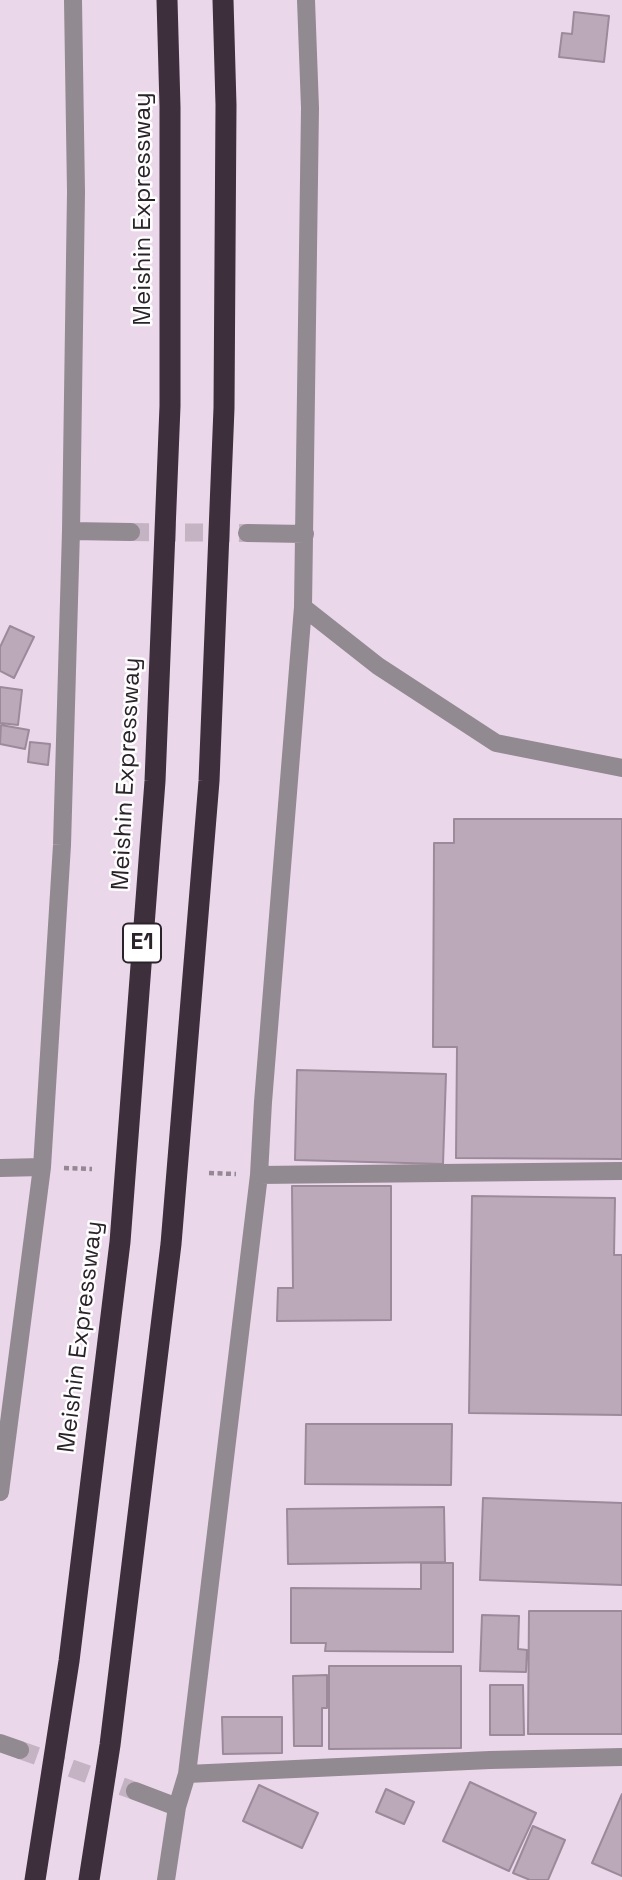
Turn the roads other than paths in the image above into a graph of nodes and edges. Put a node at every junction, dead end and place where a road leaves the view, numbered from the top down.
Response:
1 (73, 0) edge
2 (167, 0) edge
3 (223, 0) edge
4 (306, 0) edge
5 (71, 531) junction
6 (131, 532) tunnel mouth
7 (247, 533) tunnel mouth
8 (305, 534) junction
9 (303, 607) junction
10 (622, 768) edge
11 (42, 1167) junction
12 (0, 1168) edge
13 (622, 1171) edge
14 (259, 1175) junction
15 (0, 1492) edge
16 (0, 1743) edge
17 (20, 1750) tunnel mouth
18 (622, 1757) edge
19 (187, 1774) junction
20 (135, 1791) tunnel mouth
21 (177, 1807) junction
22 (34, 1880) edge
23 (89, 1880) edge
24 (166, 1880) edge

1 - 5 street
2 - 22 highway, Meishin Expressway / E1
3 - 23 highway, E1
4 - 8 street
5 - 6 street
5 - 11 street
7 - 8 street
8 - 9 street
9 - 10 street
9 - 14 street
11 - 12 street
11 - 15 street
13 - 14 street
14 - 19 street
16 - 17 street
18 - 19 street
19 - 21 street
20 - 21 street
21 - 24 street

